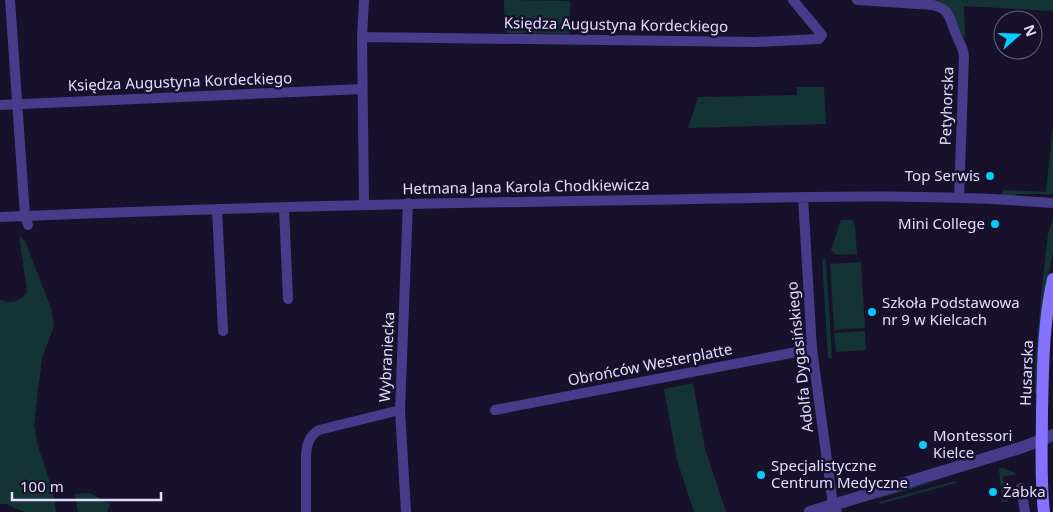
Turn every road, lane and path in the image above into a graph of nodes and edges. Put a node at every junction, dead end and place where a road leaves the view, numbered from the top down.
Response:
1 (10, 0) edge
2 (364, 0) edge
3 (793, 0) edge
4 (857, 0) edge
5 (362, 37) junction
6 (362, 90) junction
7 (18, 104) junction
8 (0, 105) edge
9 (802, 198) junction
10 (959, 198) junction
11 (408, 203) junction
12 (1053, 203) edge
13 (364, 204) junction
14 (284, 208) junction
15 (217, 210) junction
16 (0, 217) edge
17 (26, 220) junction
18 (1053, 279) edge
19 (288, 299) dead end
20 (223, 330) dead end
21 (812, 349) junction
22 (400, 410) junction
23 (495, 410) dead end
24 (1047, 438) edge
25 (1021, 488) dead end
26 (835, 508) edge
27 (306, 512) edge
28 (406, 512) edge
29 (810, 512) edge
30 (1025, 512) edge
31 (1044, 512) edge

1 - 7 street
2 - 5 street
3 - 5 street, Księdza Augustyna Kordeckiego
4 - 10 street, Petyhorska
5 - 6 street
6 - 7 street, Księdza Augustyna Kordeckiego
6 - 13 street
7 - 8 street, Księdza Augustyna Kordeckiego
7 - 17 street
9 - 10 street, Hetmana Jana Karola Chodkiewicza
9 - 11 street, Hetmana Jana Karola Chodkiewicza
9 - 21 street, Adolfa Dygasińskiego
10 - 12 street, Hetmana Jana Karola Chodkiewicza
11 - 13 street, Hetmana Jana Karola Chodkiewicza
11 - 22 street, Wybraniecka
13 - 14 street, Hetmana Jana Karola Chodkiewicza
14 - 15 street, Hetmana Jana Karola Chodkiewicza
14 - 19 street
15 - 17 street, Hetmana Jana Karola Chodkiewicza
15 - 20 street
16 - 17 street, Hetmana Jana Karola Chodkiewicza
18 - 24 main road, Husarska
21 - 23 street, Obrońców Westerplatte
21 - 26 street, Adolfa Dygasińskiego
22 - 27 street
22 - 28 street, Wybraniecka
24 - 26 street
24 - 31 main road, Husarska
25 - 30 street
26 - 29 street

